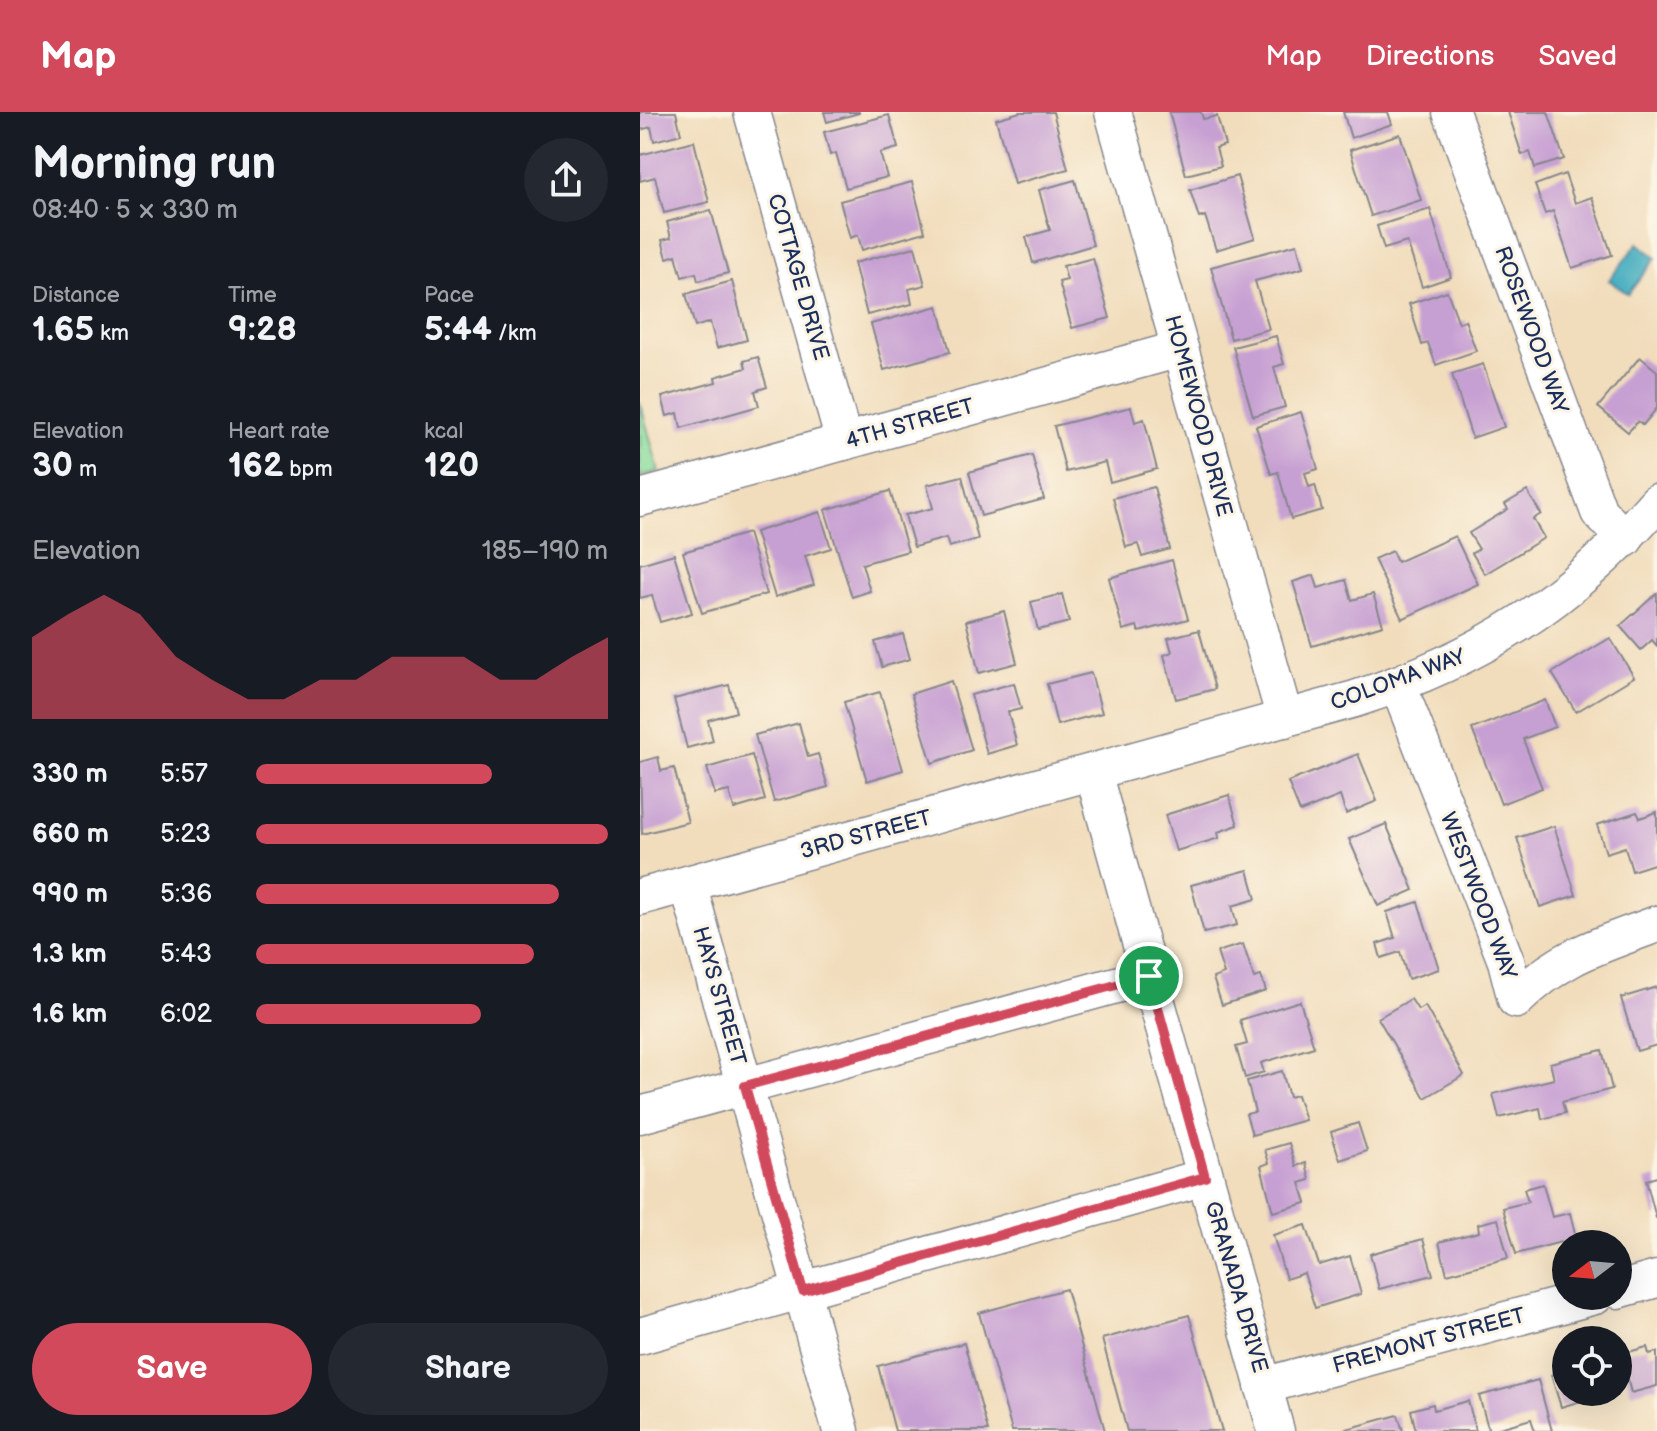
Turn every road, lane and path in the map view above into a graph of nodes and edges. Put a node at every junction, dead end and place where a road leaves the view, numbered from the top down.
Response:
1 (752, 112) edge
2 (1113, 112) edge
3 (1451, 112) edge
4 (1180, 349) junction
5 (844, 442) junction
6 (640, 498) edge
7 (1657, 502) edge
8 (1625, 539) junction
9 (1398, 685) junction
10 (1285, 719) junction
11 (1093, 772) junction
12 (688, 884) junction
13 (640, 897) edge
14 (1657, 924) edge
15 (1149, 976) junction
16 (745, 1086) junction
17 (640, 1115) edge
18 (1205, 1177) junction
19 (1657, 1279) edge
20 (1632, 1286) edge
21 (803, 1291) junction
22 (1552, 1308) edge
23 (640, 1336) edge
24 (1263, 1386) junction
25 (841, 1431) edge
26 (1276, 1431) edge

1 - 5 street, COTTAGE DRIVE
2 - 4 street, HOMEWOOD DRIVE
3 - 8 street, ROSEWOOD WAY
4 - 5 street, 4TH STREET
4 - 10 street, HOMEWOOD DRIVE
5 - 6 street, 4TH STREET
7 - 8 street, COLOMA WAY
8 - 9 street, COLOMA WAY
9 - 10 street, COLOMA WAY
9 - 14 street, WESTWOOD WAY
10 - 11 street, COLOMA WAY
11 - 12 street, 3RD STREET
11 - 15 street, GRANADA DRIVE
12 - 13 street, 3RD STREET
12 - 16 street, HAYS STREET
15 - 16 street
15 - 18 street, GRANADA DRIVE
16 - 17 street
16 - 21 street, HAYS STREET
18 - 21 street
18 - 24 street, GRANADA DRIVE
19 - 20 street
21 - 23 street
21 - 25 street, HAYS STREET
22 - 24 street, FREMONT STREET
24 - 26 street, GRANADA DRIVE

